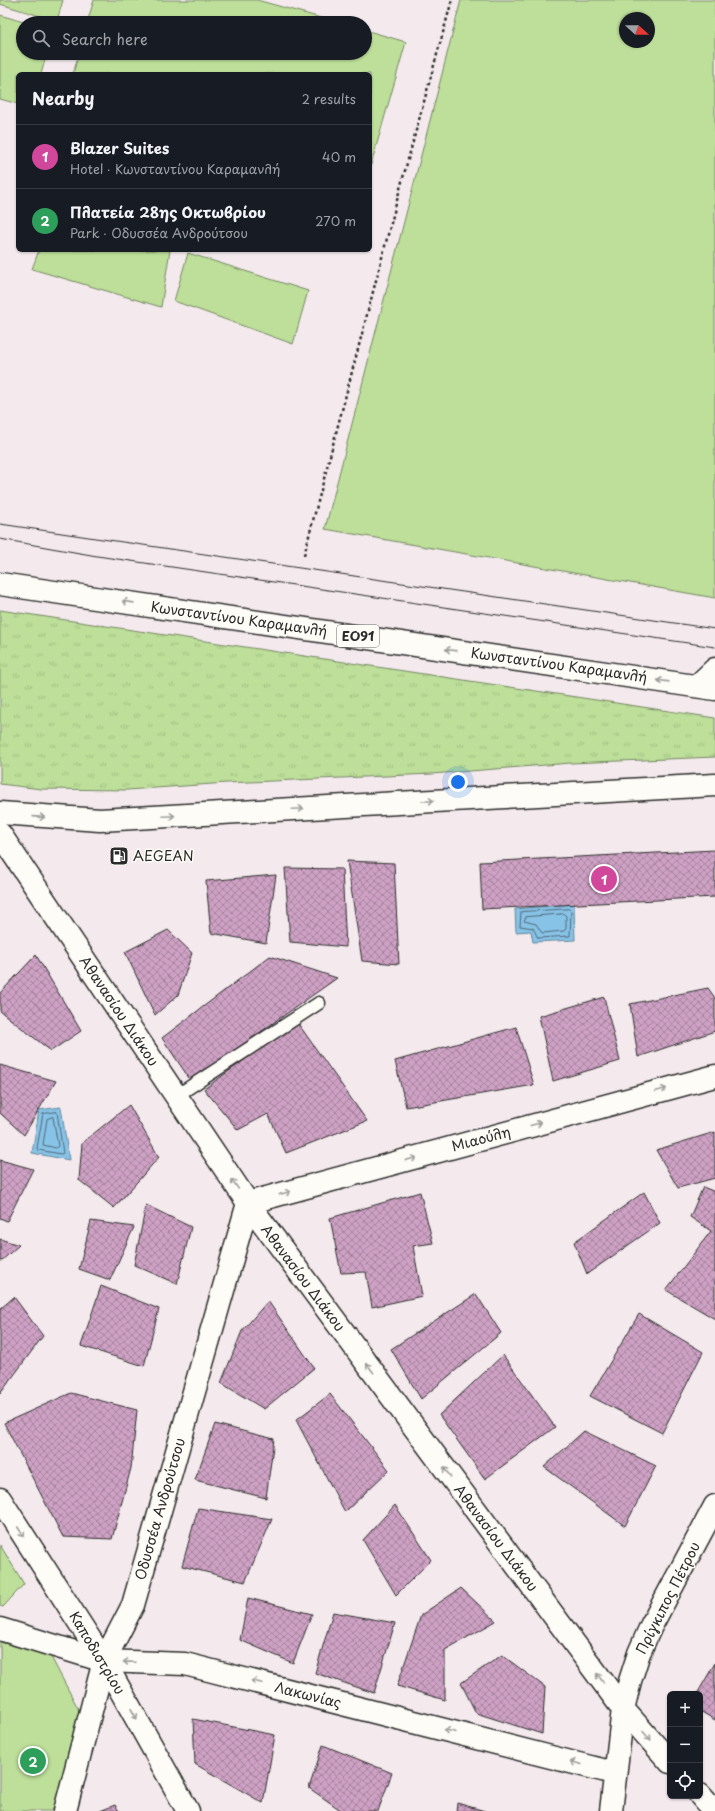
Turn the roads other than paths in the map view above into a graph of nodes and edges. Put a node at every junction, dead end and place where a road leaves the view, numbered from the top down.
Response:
1 (0, 584) edge
2 (715, 669) edge
3 (706, 687) edge
4 (715, 785) edge
5 (0, 813) edge
6 (0, 834) edge
7 (319, 1003) dead end
8 (715, 1076) edge
9 (176, 1096) junction
10 (248, 1203) junction
11 (0, 1499) edge
12 (715, 1506) edge
13 (0, 1629) edge
14 (104, 1661) junction
15 (623, 1709) junction
16 (667, 1759) edge
17 (614, 1773) junction
18 (703, 1798) edge
19 (65, 1811) edge
20 (188, 1811) edge
21 (611, 1811) edge
22 (714, 1811) edge

3 -> 1 main road, Κωνσταντίνου Καραμανλή / ΕΟ91
2 - 3 main road
5 -> 4 main road
6 - 9 main road, Αθανασίου Διάκου
7 - 9 lane
10 -> 8 main road, Μιαούλη
10 -> 9 main road, Αθανασίου Διάκου
10 - 14 main road, Οδυσσέα Ανδρούτσου
15 -> 10 main road, Αθανασίου Διάκου
11 -> 14 main road, Καποδιστρίου
12 - 15 main road, Πρίγκιπος Πέτρου
13 - 14 main road, Λακωνίας
17 -> 14 main road, Λακωνίας
14 - 19 main road, Οδυσσέα Ανδρούτσου
14 -> 20 main road, Καποδιστρίου
15 -> 16 main road, Αθανασίου Διάκου
15 - 17 main road, Πρίγκιπος Πέτρου
17 - 21 main road, Πρίγκιπος Πέτρου
18 - 22 main road

